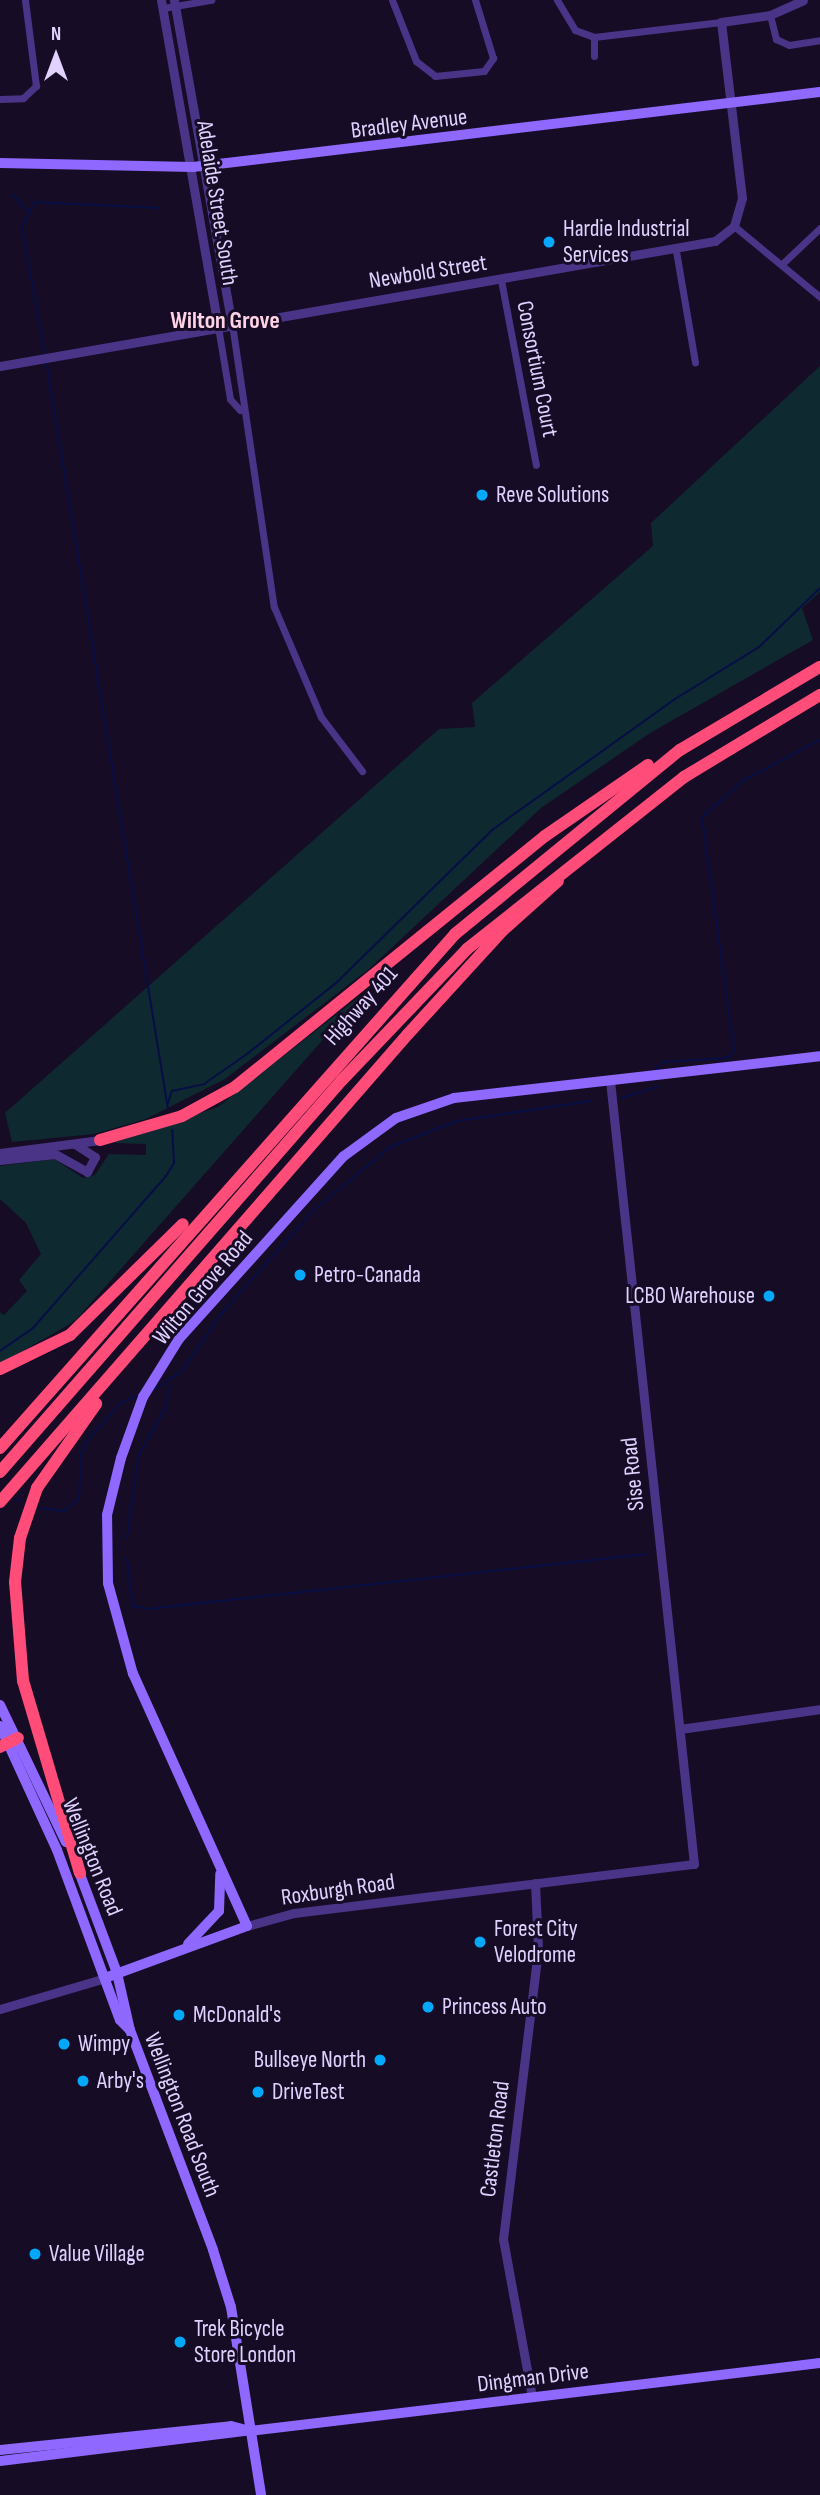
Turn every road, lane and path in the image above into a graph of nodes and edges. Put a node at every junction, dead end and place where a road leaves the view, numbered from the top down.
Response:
1 (25, 0) edge
2 (211, 0) edge
3 (392, 0) edge
4 (475, 0) edge
5 (557, 0) edge
6 (803, 0) edge
7 (162, 4) edge
8 (175, 4) edge
9 (770, 15) junction
10 (721, 22) junction
11 (594, 37) junction
12 (820, 40) edge
13 (594, 56) dead end
14 (820, 92) edge
15 (0, 99) edge
16 (732, 103) junction
17 (0, 163) edge
18 (206, 166) junction
19 (193, 167) junction
20 (734, 226) junction
21 (820, 228) edge
22 (676, 251) junction
23 (783, 263) junction
24 (501, 280) junction
25 (820, 297) edge
26 (232, 324) junction
27 (218, 327) junction
28 (695, 362) dead end
29 (0, 366) edge
30 (240, 410) junction
31 (536, 465) dead end
32 (820, 667) edge
33 (820, 695) edge
34 (680, 750) junction
35 (362, 771) dead end
36 (580, 854) junction
37 (820, 1056) edge
38 (610, 1080) junction
39 (100, 1140) joint
40 (75, 1144) junction
41 (0, 1153) edge
42 (0, 1160) edge
43 (208, 1205) junction
44 (142, 1339) junction
45 (0, 1369) edge
46 (0, 1448) edge
47 (0, 1472) edge
48 (0, 1502) edge
49 (0, 1705) edge
50 (820, 1709) edge
51 (0, 1726) edge
52 (680, 1729) junction
53 (9, 1743) edge
54 (694, 1864) joint
55 (220, 1865) junction
56 (80, 1873) junction
57 (535, 1883) junction
58 (247, 1926) junction
59 (182, 1949) junction
60 (117, 1973) junction
61 (104, 1978) junction
62 (0, 2009) edge
63 (130, 2030) junction
64 (820, 2363) edge
65 (532, 2397) junction
66 (250, 2431) junction
67 (0, 2451) edge
68 (0, 2461) edge
69 (261, 2495) edge

1 - 15 street
2 - 8 street
3 - 4 street
5 - 11 street
6 - 9 street
7 - 8 street
7 - 19 street, Adelaide Street South
8 - 18 street, Adelaide Street South
9 - 10 street
9 - 12 street
10 - 11 street
10 - 16 street
11 - 13 street
14 - 16 main road, Bradley Avenue
16 - 18 main road, Bradley Avenue
16 - 20 street
17 - 19 main road, Bradley Avenue
18 - 19 main road, Bradley Avenue
18 - 26 street, Adelaide Street South
19 - 27 street, Adelaide Street South
20 - 22 street, Newbold Street
20 - 23 street
21 - 23 street
22 - 24 street, Newbold Street
22 - 28 street
23 - 25 street
24 - 26 street, Newbold Street
24 - 31 street, Consortium Court
26 - 27 street, Newbold Street
26 - 30 street, Adelaide Street South
27 - 29 street, Newbold Street
27 - 30 street, Adelaide Street South
30 - 35 street, Adelaide Street South
32 - 34 highway, Highway 401
33 - 36 highway, Highway 401
34 - 39 highway
34 - 43 highway, Highway 401
36 - 44 highway
36 - 47 highway, Highway 401
37 - 38 main road, Wilton Grove Road
38 - 52 street, Sise Road
38 - 55 main road, Wilton Grove Road
39 - 40 street
40 - 41 street
40 - 42 street
43 - 45 highway
43 - 46 highway, Highway 401
44 - 48 highway
44 - 56 highway
49 - 53 main road, Wellington Road
50 - 52 street
51 - 53 main road, Wellington Road South
52 - 54 street, Sise Road
53 - 56 main road, Wellington Road
53 - 61 main road, Wellington Road South
54 - 57 street, Roxburgh Road
55 - 58 main road, Wilton Grove Road
55 - 59 main road
56 - 60 main road, Wellington Road
57 - 58 street, Roxburgh Road
57 - 65 street, Castleton Road
58 - 59 main road, Roxburgh Road
59 - 60 main road, Roxburgh Road
60 - 61 main road, Roxburgh Road
60 - 63 main road, Wellington Road
61 - 62 street, Roxburgh Road
61 - 63 main road, Wellington Road South
63 - 66 main road, Wellington Road South
64 - 65 main road, Dingman Drive
65 - 66 main road, Dingman Drive
66 - 67 main road, Dingman Drive
66 - 68 main road, Dingman Drive
66 - 69 main road, Wellington Road South

